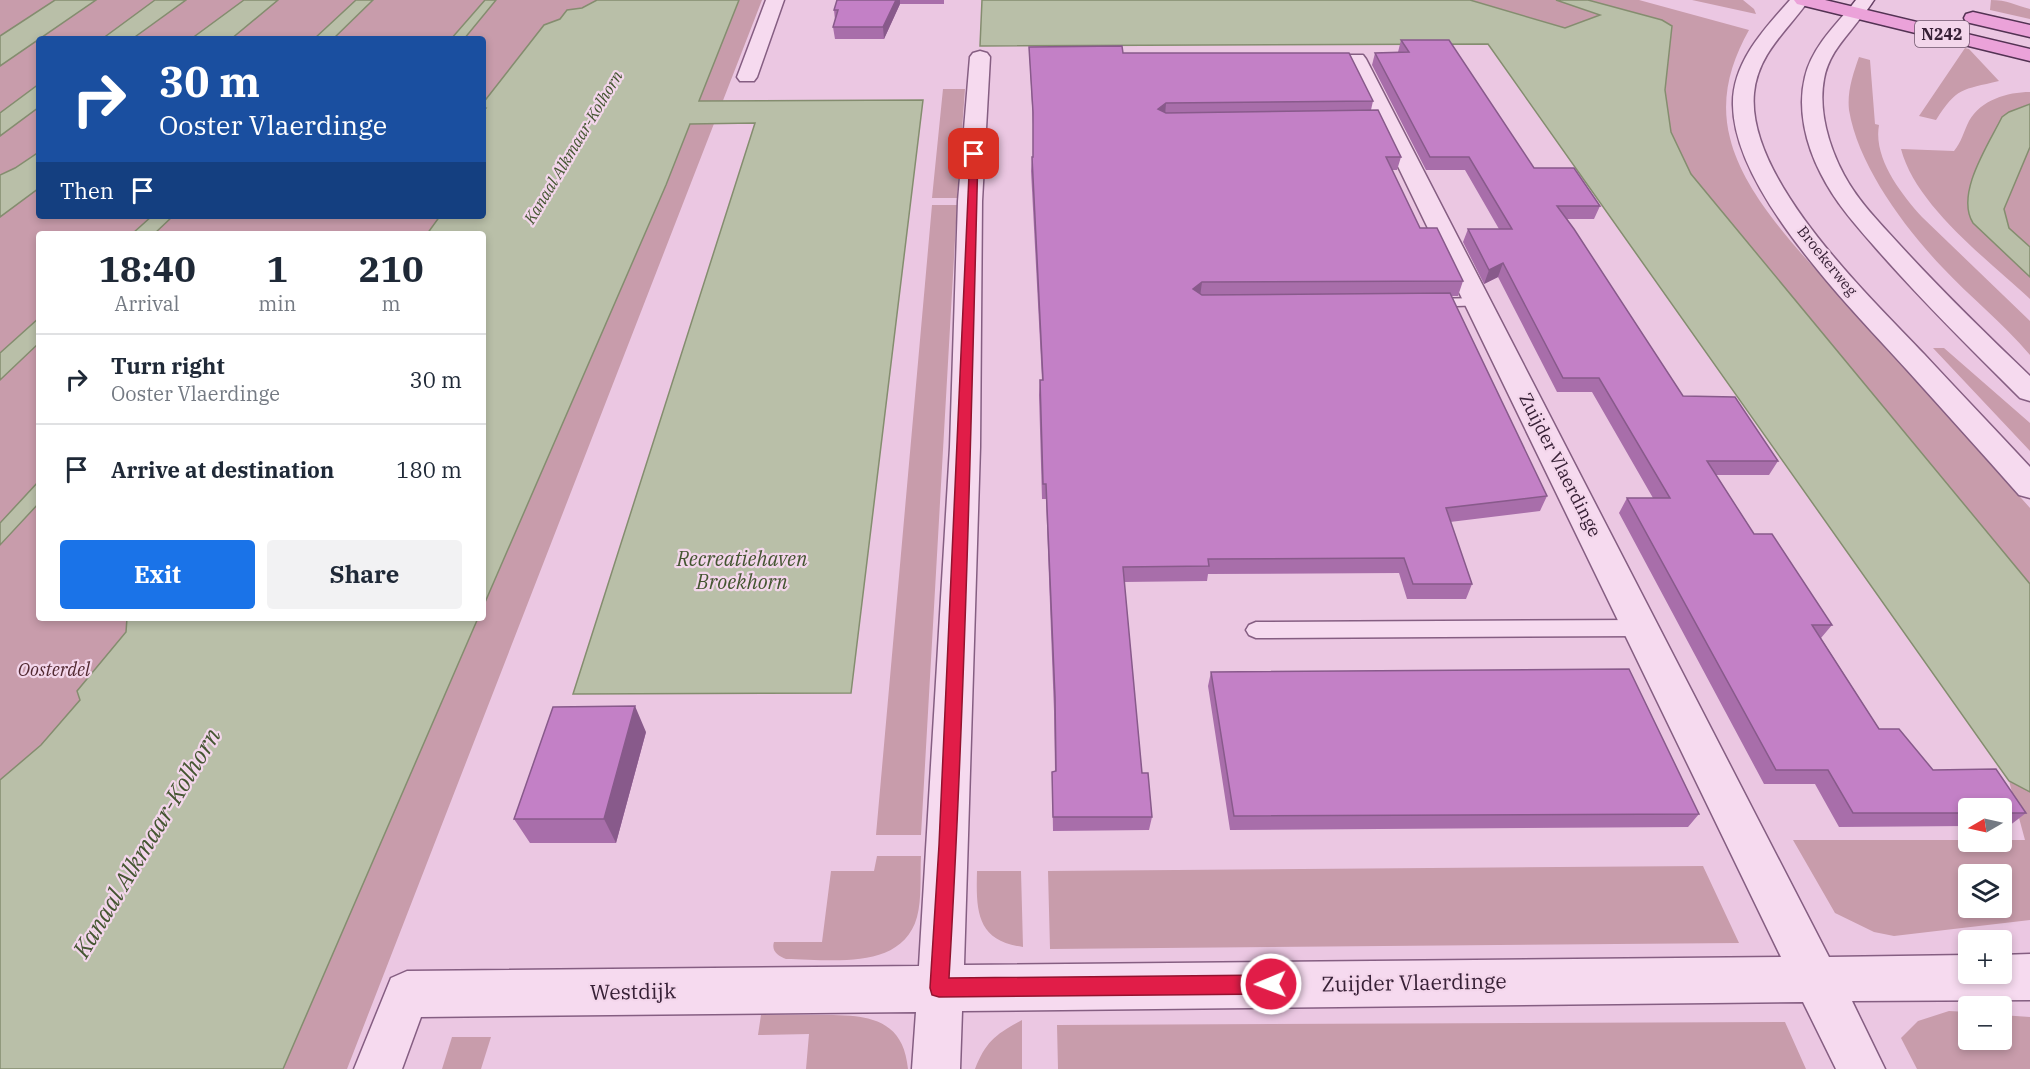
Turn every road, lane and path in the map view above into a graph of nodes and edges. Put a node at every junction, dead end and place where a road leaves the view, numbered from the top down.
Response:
1 (775, 0) edge
2 (1801, 0) edge
3 (1860, 7) edge
4 (1959, 15) dead end
5 (2030, 31) edge
6 (2030, 55) edge
7 (980, 57) dead end
8 (1356, 59) dead end
9 (747, 77) dead end
10 (1421, 303) edge
11 (1479, 303) junction
12 (2030, 392) edge
13 (2030, 487) edge
14 (1642, 628) junction
15 (1256, 630) dead end
16 (2030, 977) edge
17 (1817, 979) junction
18 (939, 988) junction
19 (378, 1069) edge
20 (936, 1069) edge
21 (1862, 1069) edge

1 - 9 street
2 - 3 main road, N242
2 - 13 street, Broekerweg
3 - 6 main road, N242
3 - 12 street
4 - 5 main road, N242
7 - 18 street
8 - 11 street, Zuijder Vlaerdinge
10 - 11 lane
11 - 14 street, Zuijder Vlaerdinge
14 - 15 lane
14 - 17 street, Zuijder Vlaerdinge
16 - 17 street, Zuijder Vlaerdinge
17 - 18 street, Zuijder Vlaerdinge
17 - 21 street, Zuijder Vlaerdinge
18 - 19 street, Westdijk
18 - 20 street

